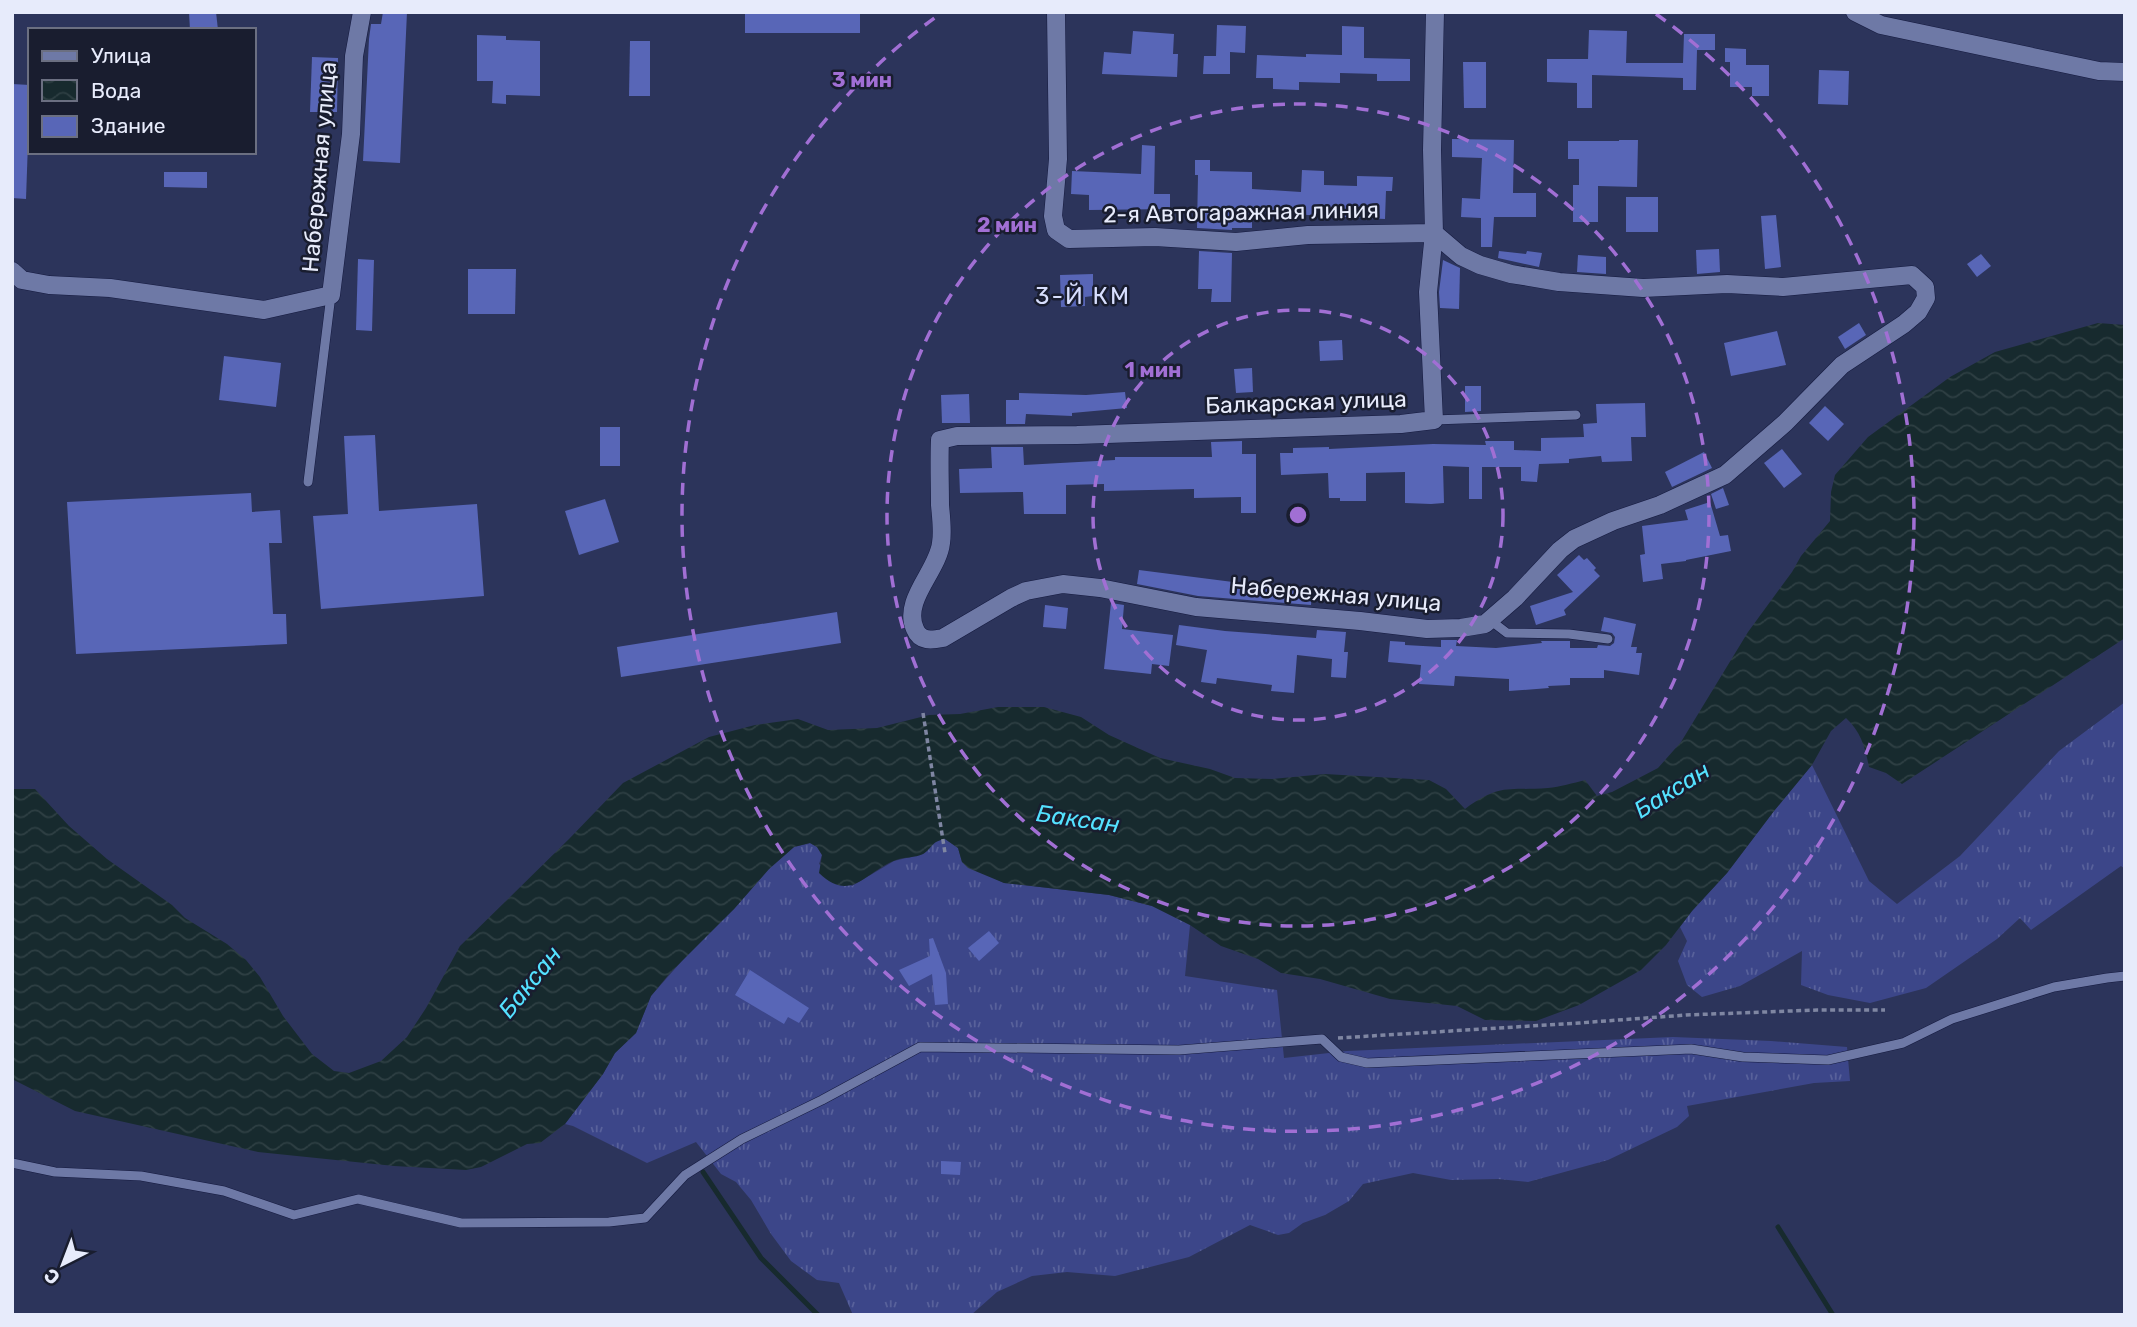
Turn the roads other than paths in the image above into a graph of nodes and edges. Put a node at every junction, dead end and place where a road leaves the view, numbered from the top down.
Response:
1 (362, 12) edge
2 (1056, 12) edge
3 (1435, 12) edge
4 (1855, 12) edge
5 (1876, 19) edge
6 (2125, 72) edge
7 (1434, 233) junction
8 (12, 271) edge
9 (331, 295) junction
10 (1576, 415) dead end
11 (1434, 420) junction
12 (940, 440) joint
13 (308, 482) dead end
14 (1490, 620) junction
15 (1608, 639) dead end
16 (2125, 976) edge
17 (12, 1163) edge

1 - 9 street, Набережная улица
2 - 7 street, 2-я Автогаражная линия
3 - 7 street, Балкарская улица
4 - 5 street
5 - 6 street
7 - 11 street, Балкарская улица
7 - 14 street, Набережная улица
8 - 9 street, Набережная улица
9 - 13 lane
10 - 11 lane
11 - 12 street, Балкарская улица
12 - 14 street, Набережная улица
14 - 15 lane
16 - 17 lane

